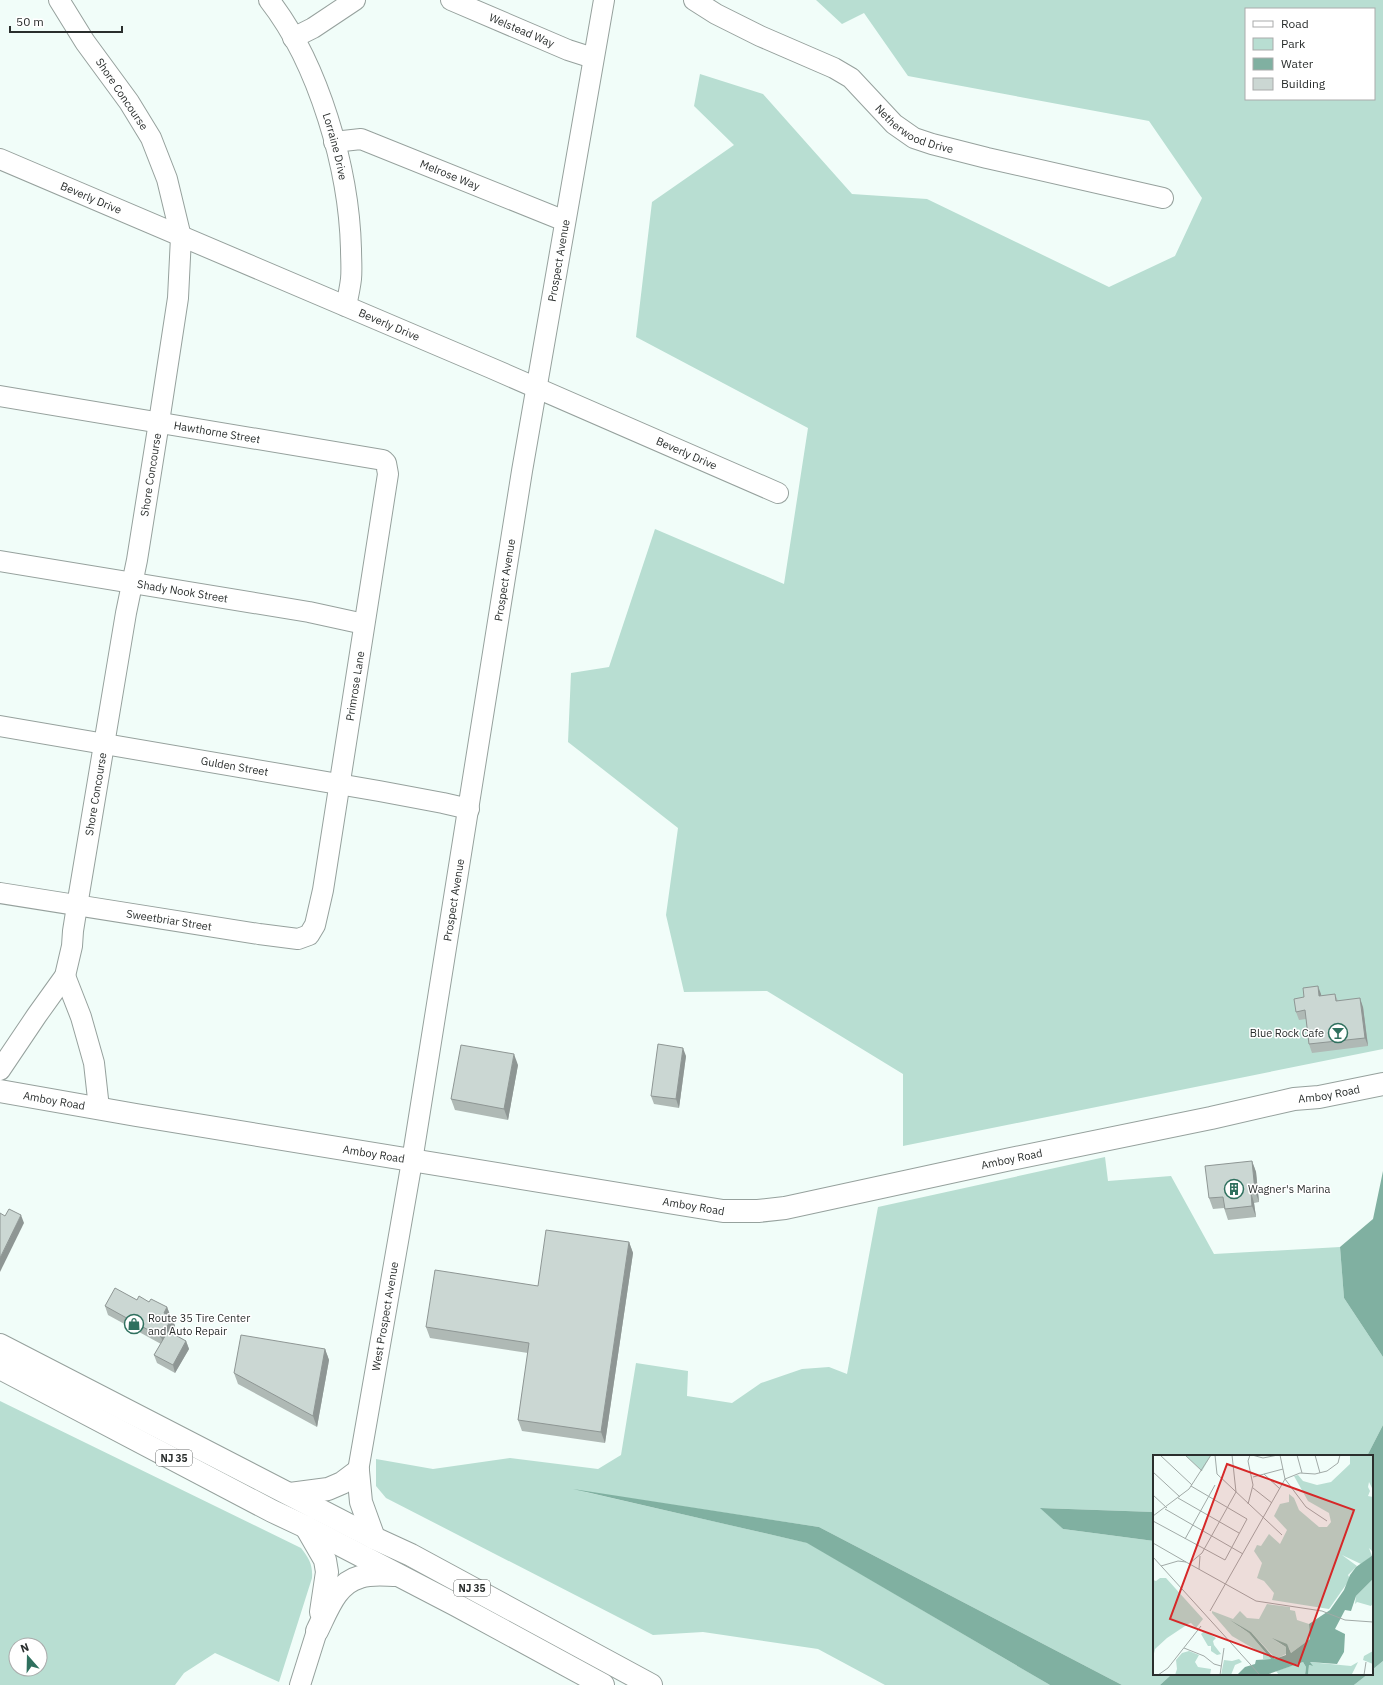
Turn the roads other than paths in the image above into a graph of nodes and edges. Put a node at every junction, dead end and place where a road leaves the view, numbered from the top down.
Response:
1 (59, 0) edge
2 (269, 0) edge
3 (355, 0) edge
4 (450, 0) edge
5 (604, 0) edge
6 (694, 0) edge
7 (293, 38) junction
8 (593, 58) junction
9 (334, 142) junction
10 (0, 158) edge
11 (1163, 198) dead end
12 (565, 221) junction
13 (181, 237) junction
14 (346, 306) junction
15 (536, 388) junction
16 (0, 396) edge
17 (159, 422) junction
18 (386, 463) joint
19 (778, 493) dead end
20 (0, 561) edge
21 (132, 582) junction
22 (364, 624) junction
23 (0, 726) edge
24 (104, 744) junction
25 (340, 785) junction
26 (469, 809) junction
27 (0, 893) edge
28 (77, 906) junction
29 (319, 909) joint
30 (65, 976) junction
31 (0, 1070) edge
32 (1383, 1084) edge
33 (0, 1091) edge
34 (99, 1108) junction
35 (412, 1161) junction
36 (0, 1345) edge
37 (0, 1368) edge
38 (358, 1471) junction
39 (290, 1494) junction
40 (306, 1527) junction
41 (374, 1538) junction
42 (400, 1575) junction
43 (317, 1631) junction
44 (300, 1685) edge
45 (604, 1685) edge
46 (651, 1685) edge

1 - 13 street, Shore Concourse
2 - 7 street, Lorraine Drive
3 - 7 street
4 - 8 street, Welstead Way
5 - 8 street, Prospect Avenue
6 - 11 street, Netherwood Drive
7 - 9 street, Lorraine Drive
8 - 12 street, Prospect Avenue
9 - 12 street, Melrose Way
9 - 14 street, Lorraine Drive
10 - 13 street, Beverly Drive
12 - 15 street, Prospect Avenue
13 - 14 street, Beverly Drive
13 - 17 street, Shore Concourse
14 - 15 street, Beverly Drive
15 - 19 street, Beverly Drive
15 - 26 street, Prospect Avenue
16 - 17 street, Hawthorne Street
17 - 18 street, Hawthorne Street
17 - 21 street, Shore Concourse
18 - 22 street, Primrose Lane
20 - 21 street, Shady Nook Street
21 - 22 street, Shady Nook Street
21 - 24 street, Shore Concourse
22 - 25 street, Primrose Lane
23 - 24 street, Gulden Street
24 - 25 street, Gulden Street
24 - 28 street, Shore Concourse
25 - 26 street, Gulden Street
25 - 29 street, Primrose Lane
26 - 35 street, Prospect Avenue
27 - 28 street, Sweetbriar Street
28 - 29 street, Sweetbriar Street
28 - 30 street, Shore Concourse
30 - 31 street, Shore Concourse
30 - 34 street
32 - 35 main road, Amboy Road
33 - 34 main road, Amboy Road
34 - 35 main road, Amboy Road
35 - 38 street, West Prospect Avenue
36 - 39 main road, NJ 35
37 - 40 main road, NJ 35
38 - 39 main road
38 - 41 main road
39 - 41 main road, NJ 35
40 - 42 main road, NJ 35
40 - 43 main road
41 - 46 main road, NJ 35
42 - 43 main road
42 - 45 main road, NJ 35
43 - 44 street

